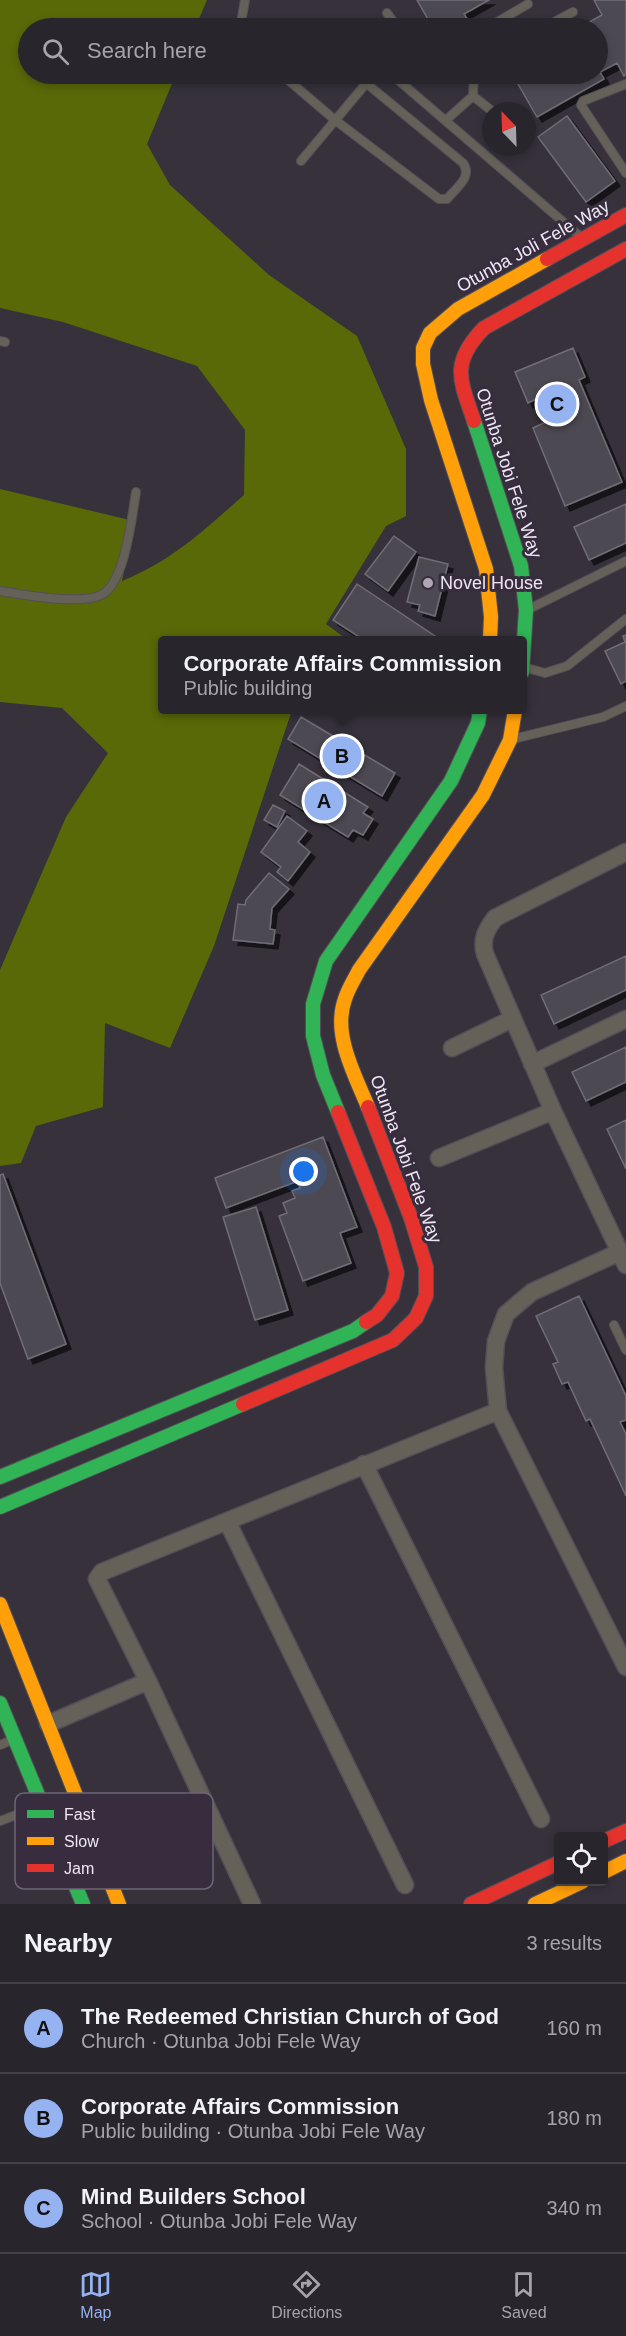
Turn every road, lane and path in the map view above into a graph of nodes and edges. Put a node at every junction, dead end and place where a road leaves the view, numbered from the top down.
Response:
1 (245, 0) edge
2 (528, 4) dead end
3 (573, 12) dead end
4 (387, 13) dead end
5 (242, 18) edge
6 (391, 18) edge
7 (504, 18) edge
8 (562, 18) edge
9 (293, 84) edge
10 (365, 84) edge
11 (367, 84) edge
12 (403, 84) edge
13 (474, 84) edge
14 (626, 84) edge
15 (473, 96) junction
16 (482, 103) edge
17 (335, 120) junction
18 (446, 120) junction
19 (301, 161) dead end
20 (626, 173) edge
21 (626, 215) edge
22 (583, 239) junction
23 (626, 249) edge
24 (136, 492) dead end
25 (626, 561) edge
26 (0, 591) edge
27 (526, 610) junction
28 (626, 619) edge
29 (490, 636) edge
30 (524, 636) edge
31 (527, 671) edge
32 (626, 706) edge
33 (479, 714) edge
34 (514, 714) edge
35 (510, 740) junction
36 (626, 852) edge
37 (512, 1019) junction
38 (626, 1020) edge
39 (452, 1048) dead end
40 (532, 1064) junction
41 (553, 1111) junction
42 (360, 1126) junction
43 (439, 1158) dead end
44 (623, 1258) edge
45 (614, 1325) dead end
46 (626, 1350) edge
47 (498, 1411) junction
48 (364, 1464) junction
49 (0, 1477) edge
50 (0, 1507) edge
51 (227, 1521) junction
52 (0, 1604) edge
53 (4, 1629) edge
54 (626, 1667) edge
55 (148, 1681) junction
56 (0, 1703) edge
57 (48, 1724) junction
58 (15, 1739) junction
59 (0, 1745) edge
60 (37, 1793) edge
61 (75, 1793) edge
62 (200, 1793) edge
63 (15, 1815) edge
64 (541, 1819) dead end
65 (213, 1820) edge
66 (0, 1821) edge
67 (626, 1831) edge
68 (608, 1839) edge
69 (626, 1861) edge
70 (554, 1865) edge
71 (608, 1870) edge
72 (405, 1885) dead end
73 (575, 1886) edge
74 (77, 1889) edge
75 (113, 1889) edge
76 (557, 1899) edge
77 (83, 1904) edge
78 (119, 1904) edge
79 (252, 1904) edge
80 (471, 1904) edge
81 (534, 1904) edge

1 - 5 lane
2 - 7 lane
3 - 8 lane
4 - 6 lane
9 - 17 lane
10 - 17 lane
11 - 17 lane
12 - 18 lane
13 - 15 lane
14 - 20 lane
15 - 16 lane
15 - 18 lane
17 - 19 lane
18 - 22 lane
21 - 22 street, Otunba Joli Fele Way
22 - 29 street, Otunba Joli Fele Way
23 - 27 street, Otunba Jobi Fele Way
24 - 26 lane
25 - 27 lane
27 - 30 street, Otunba Jobi Fele Way
28 - 31 lane
32 - 35 lane
33 - 42 street, Otunba Jobi Fele Way
34 - 35 street, Otunba Jobi Fele Way
35 - 42 street, Otunba Jobi Fele Way
36 - 37 street
37 - 39 street
37 - 40 street
38 - 40 street
40 - 41 street
41 - 43 street
41 - 44 street
42 - 49 street, Otunba Jobi Fele Way
42 - 50 street, Otunba Jobi Fele Way
44 - 47 street
45 - 46 lane
47 - 48 street
47 - 54 street
48 - 51 street
48 - 64 street
51 - 55 street
51 - 72 street
52 - 53 street
53 - 57 street
55 - 57 street
55 - 62 street
56 - 58 street
57 - 61 street
58 - 59 lane
58 - 60 street
63 - 66 lane
65 - 79 street
67 - 68 street
69 - 71 street
70 - 80 street
73 - 76 street
74 - 77 street
75 - 78 street
76 - 81 street

